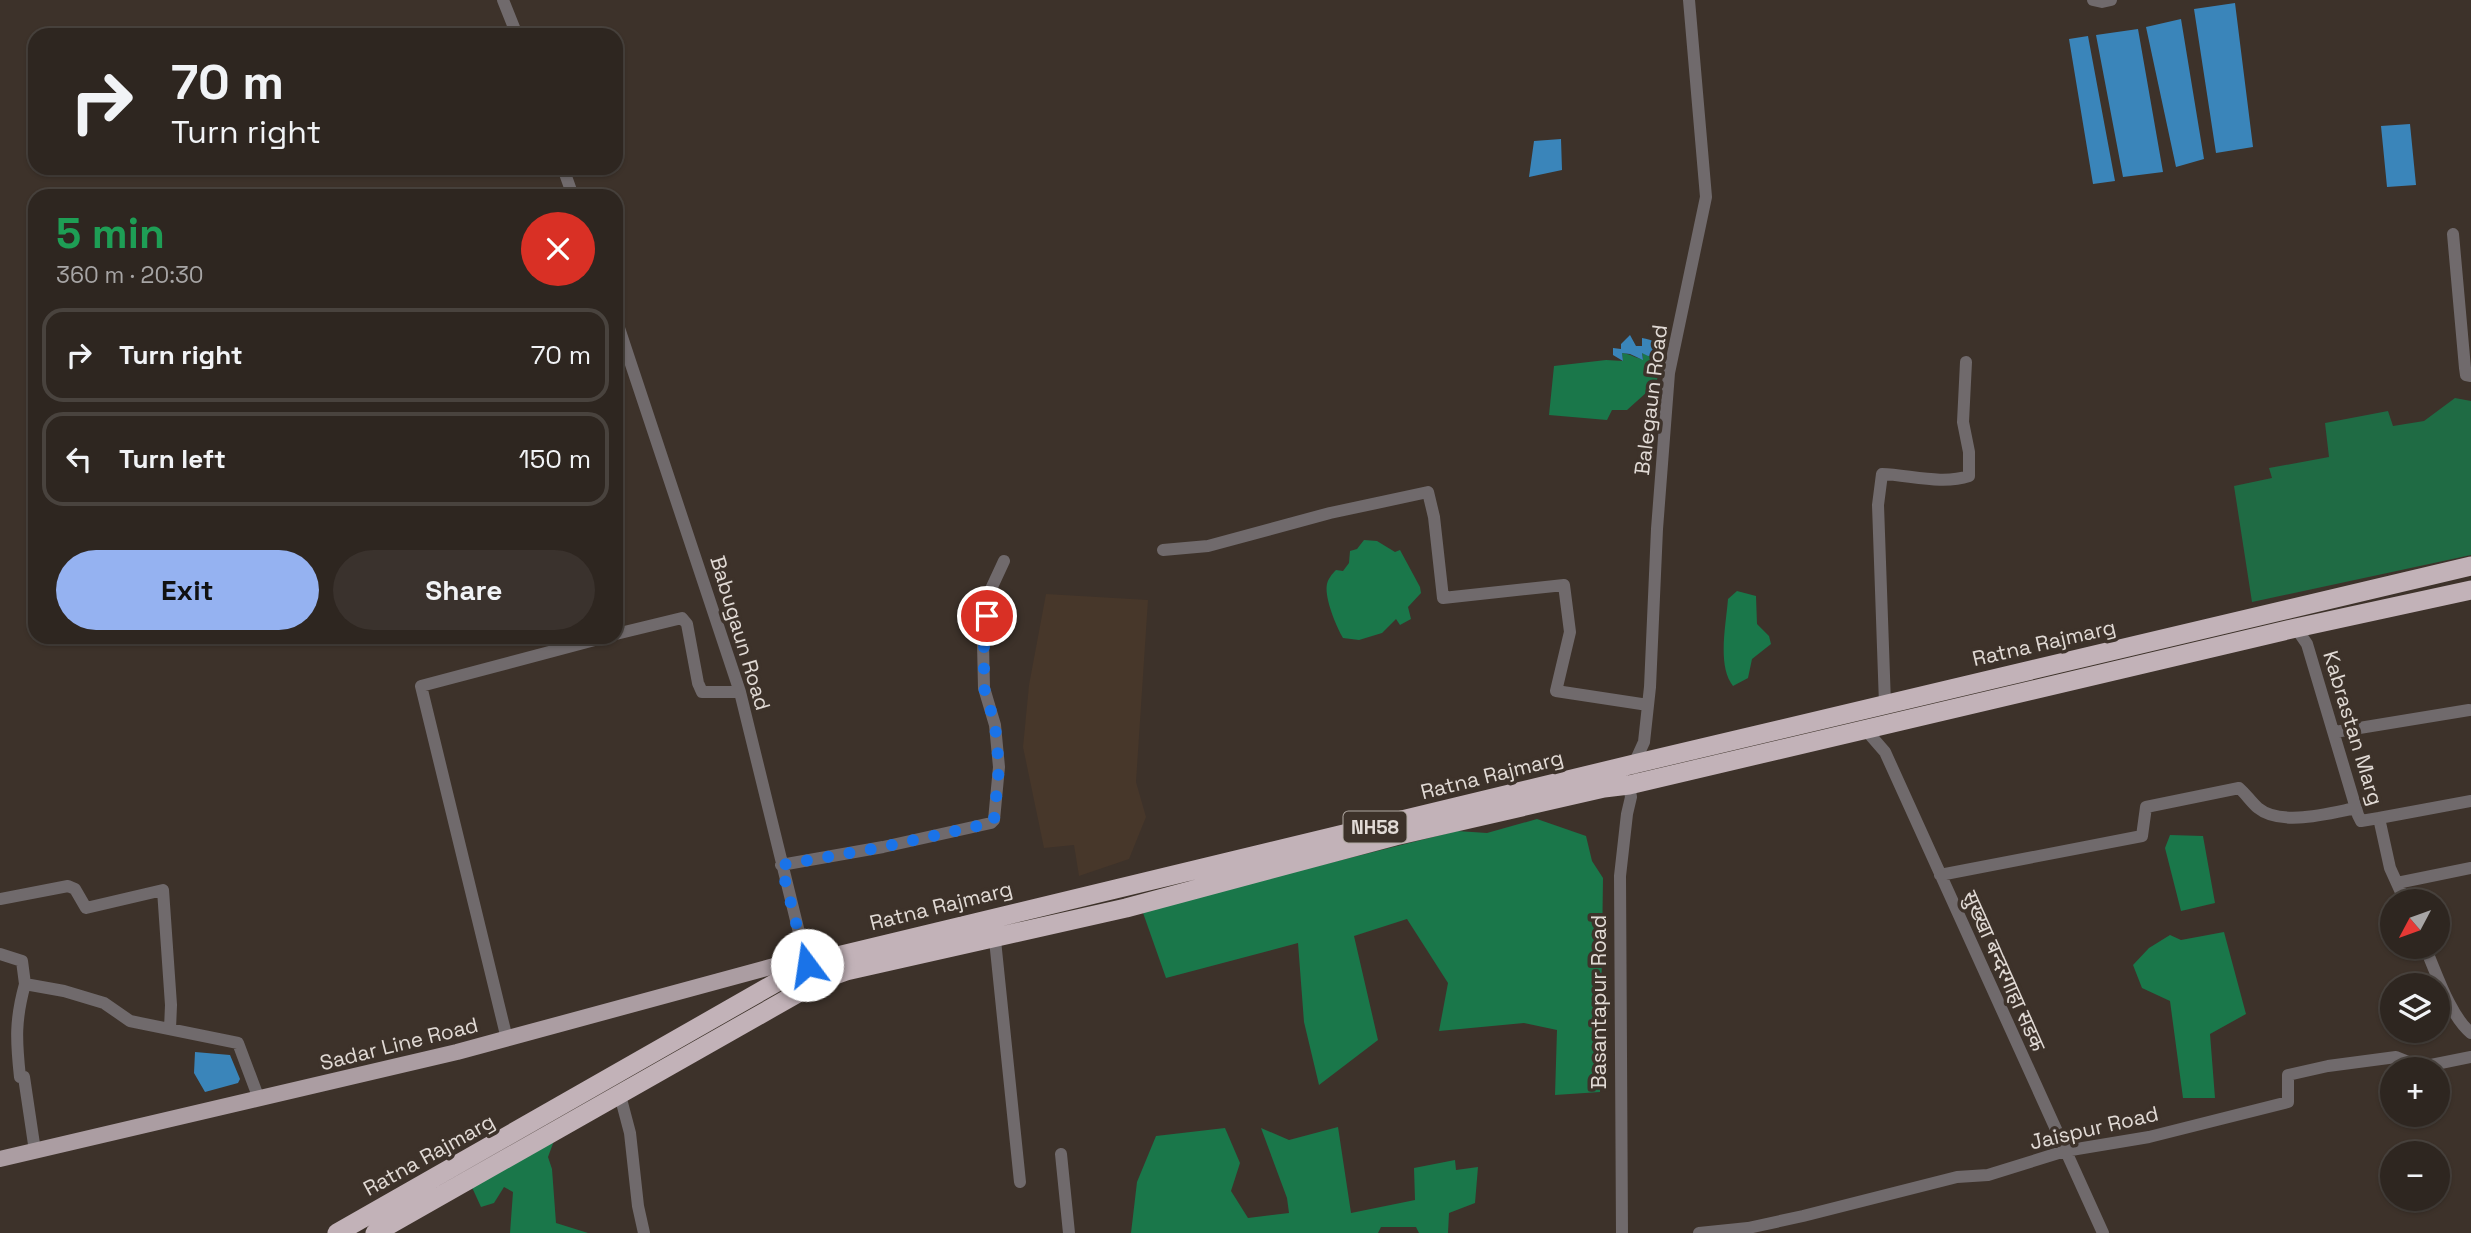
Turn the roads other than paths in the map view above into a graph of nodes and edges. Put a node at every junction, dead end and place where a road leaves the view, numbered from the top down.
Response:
1 (503, 0) edge
2 (1689, 0) edge
3 (2093, 0) edge
4 (2111, 0) edge
5 (514, 28) edge
6 (2453, 234) dead end
7 (623, 340) edge
8 (1966, 362) dead end
9 (2471, 376) edge
10 (1163, 550) dead end
11 (1004, 561) dead end
12 (2471, 566) edge
13 (2471, 590) edge
14 (2296, 628) junction
15 (623, 632) edge
16 (580, 644) edge
17 (740, 692) junction
18 (1885, 704) junction
19 (1648, 705) junction
20 (2469, 710) dead end
21 (1865, 729) junction
22 (2334, 732) junction
23 (1632, 774) junction
24 (2471, 801) edge
25 (2356, 808) junction
26 (2379, 818) junction
27 (781, 865) junction
28 (2471, 869) edge
29 (1940, 875) junction
30 (2397, 883) junction
31 (2400, 889) edge
32 (0, 899) edge
33 (987, 941) junction
34 (0, 954) edge
35 (2430, 959) edge
36 (807, 965) junction
37 (25, 984) junction
38 (170, 1029) junction
39 (2471, 1033) edge
40 (507, 1039) junction
41 (2471, 1057) edge
42 (259, 1098) junction
43 (614, 1099) junction
44 (35, 1151) junction
45 (2065, 1151) junction
46 (1060, 1154) dead end
47 (0, 1159) edge
48 (1020, 1182) dead end
49 (337, 1233) edge
50 (375, 1233) edge
51 (644, 1233) edge
52 (1069, 1233) edge
53 (1622, 1233) edge
54 (1699, 1233) edge
55 (2103, 1233) edge

1 - 5 street
2 - 19 street, Balegaun Road
3 - 4 street
6 - 9 street
7 - 17 street, Babugaun Road
8 - 18 street
10 - 19 street
11 - 27 street
12 - 18 highway, Ratna Rajmarg / NH58
13 - 14 highway, Ratna Rajmarg / NH58
14 - 21 highway, Ratna Rajmarg / NH58
14 - 22 street, Kabrastan Marg
15 - 17 street
16 - 40 street
17 - 27 street, Babugaun Road
18 - 23 highway, Ratna Rajmarg / NH58
19 - 23 street, Balegaun Road
20 - 22 street
21 - 23 highway, Ratna Rajmarg / NH58
21 - 29 street, सुख्खा बन्दरगाहा सडक
22 - 25 street, Kabrastan Marg
23 - 33 highway, Ratna Rajmarg / NH58
23 - 36 highway, Ratna Rajmarg / NH58
23 - 53 street, Basantapur Road
24 - 26 street
25 - 26 street, Kabrastan Marg
25 - 29 street
26 - 30 street, Kabrastan Marg
27 - 36 street, Babugaun Road
28 - 30 street
29 - 45 street, सुख्खा बन्दरगाहा सडक
30 - 31 street, Kabrastan Marg
32 - 38 street
33 - 43 highway, Ratna Rajmarg / NH58
33 - 48 street
34 - 37 street
35 - 39 street
36 - 40 main road, Sadar Line Road
36 - 49 highway, Ratna Rajmarg / NH58
37 - 38 street
37 - 44 street
38 - 42 street
40 - 42 main road, Sadar Line Road
41 - 45 street, Jaispur Road
42 - 44 main road, Sadar Line Road
43 - 50 highway, Ratna Rajmarg / NH58
43 - 51 street
44 - 47 main road, Sadar Line Road
45 - 54 street, Jaispur Road
45 - 55 street, सुख्खा बन्दरगाहा सडक
46 - 52 street

